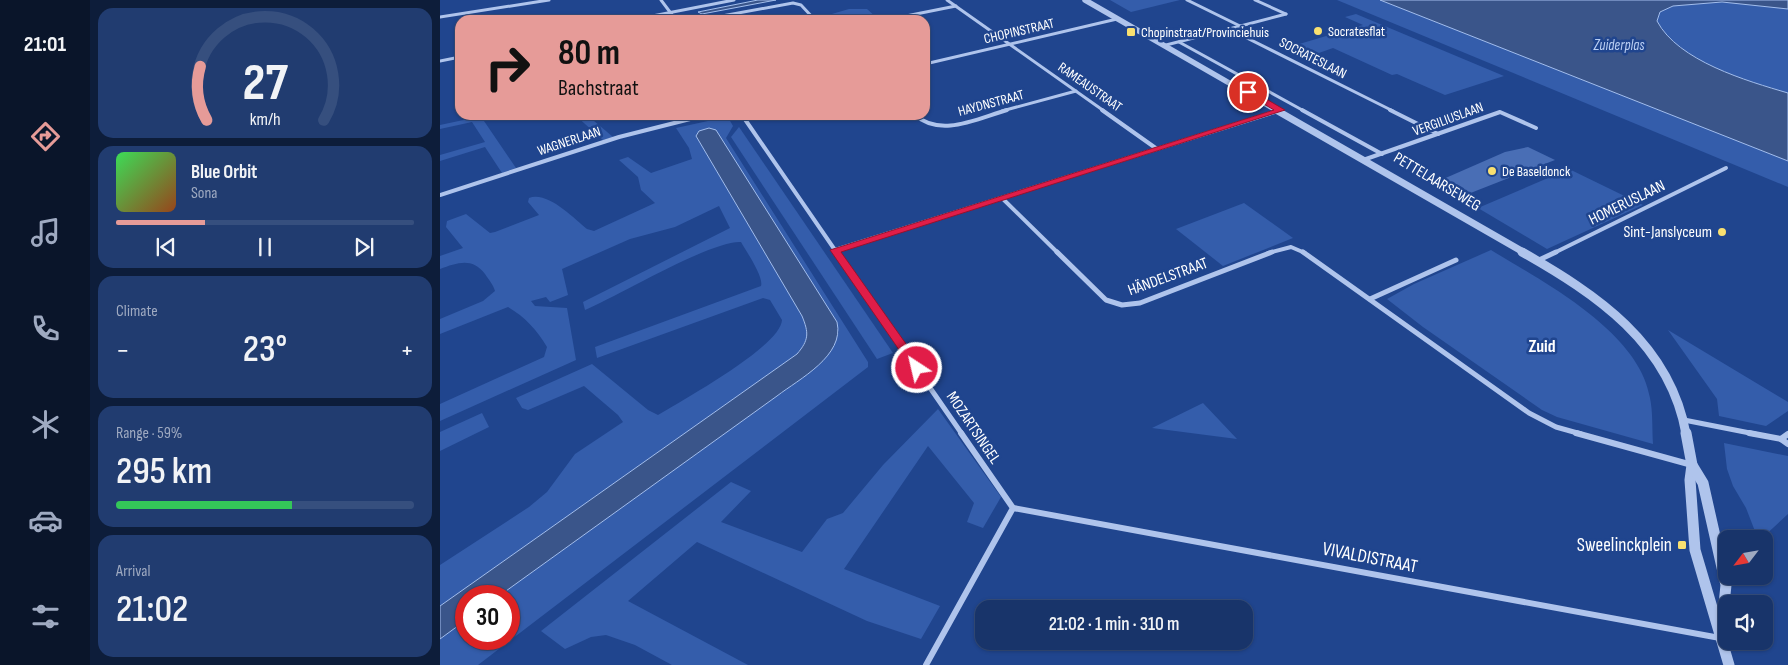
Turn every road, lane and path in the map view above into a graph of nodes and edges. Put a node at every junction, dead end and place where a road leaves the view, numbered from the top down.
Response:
1 (549, 0) edge
2 (661, 0) edge
3 (734, 0) edge
4 (947, 0) edge
5 (1085, 0) edge
6 (1187, 0) edge
7 (1256, 0) edge
8 (956, 6) junction
9 (670, 12) junction
10 (656, 15) edge
11 (672, 15) edge
12 (727, 15) edge
13 (810, 15) edge
14 (911, 15) edge
15 (440, 17) edge
16 (1117, 18) junction
17 (1240, 26) junction
18 (1229, 29) junction
19 (1179, 42) junction
20 (1010, 44) junction
21 (1166, 45) junction
22 (455, 58) edge
23 (440, 61) edge
24 (930, 63) edge
25 (1076, 91) junction
26 (1281, 110) junction
27 (686, 120) edge
28 (745, 120) edge
29 (921, 120) edge
30 (1536, 128) dead end
31 (1438, 134) junction
32 (1157, 149) junction
33 (1382, 154) junction
34 (1366, 159) junction
35 (1726, 168) dead end
36 (440, 195) edge
37 (1002, 198) junction
38 (835, 250) junction
39 (1456, 260) dead end
40 (1538, 260) junction
41 (1370, 299) junction
42 (1684, 420) junction
43 (1788, 434) edge
44 (1781, 440) junction
45 (1788, 444) edge
46 (1692, 465) junction
47 (1014, 508) junction
48 (1725, 595) edge
49 (1718, 631) edge
50 (1718, 638) edge
51 (1724, 650) edge
52 (926, 665) edge
53 (1729, 665) edge

1 - 15 street
2 - 9 street
3 - 9 street
4 - 8 street, RAMEAUSTRAAT
5 - 16 street, PETTELAARSEWEG
6 - 17 street
7 - 17 street, SOCRATESLAAN
8 - 14 street
8 - 20 street, RAMEAUSTRAAT
9 - 10 street
9 - 11 street
12 - 13 street
16 - 20 street, CHOPINSTRAAT
16 - 21 street, PETTELAARSEWEG
17 - 18 street, SOCRATESLAAN
18 - 19 street
18 - 31 street, SOCRATESLAAN
19 - 21 street
19 - 33 street, PETTELAARSEWEG
20 - 24 street, CHOPINSTRAAT
20 - 25 street, RAMEAUSTRAAT
21 - 26 street, PETTELAARSEWEG
22 - 23 street
25 - 29 street, HAYDNSTRAAT
25 - 32 street, RAMEAUSTRAAT
26 - 32 street
26 - 34 street, PETTELAARSEWEG
27 - 36 street, WAGNERLAAN
28 - 38 street, MOZARTSINGEL
30 - 31 street, VERGILIUSLAAN
31 - 33 street, VERGILIUSLAAN
32 - 37 street
33 - 34 street, VERGILIUSLAAN
34 - 40 street, PETTELAARSEWEG
35 - 40 street, HOMERUSLAAN
37 - 38 street
37 - 41 street, HÄNDELSTRAAT
38 - 47 street, MOZARTSINGEL
39 - 41 street
40 - 42 street, PETTELAARSEWEG
41 - 46 street
42 - 44 street
42 - 46 street, PETTELAARSEWEG
43 - 44 street
44 - 45 street
46 - 48 street, PETTELAARSEWEG
46 - 49 street, PETTELAARSEWEG
47 - 50 street, VIVALDISTRAAT
47 - 52 street
51 - 53 street, PETTELAARSEWEG

